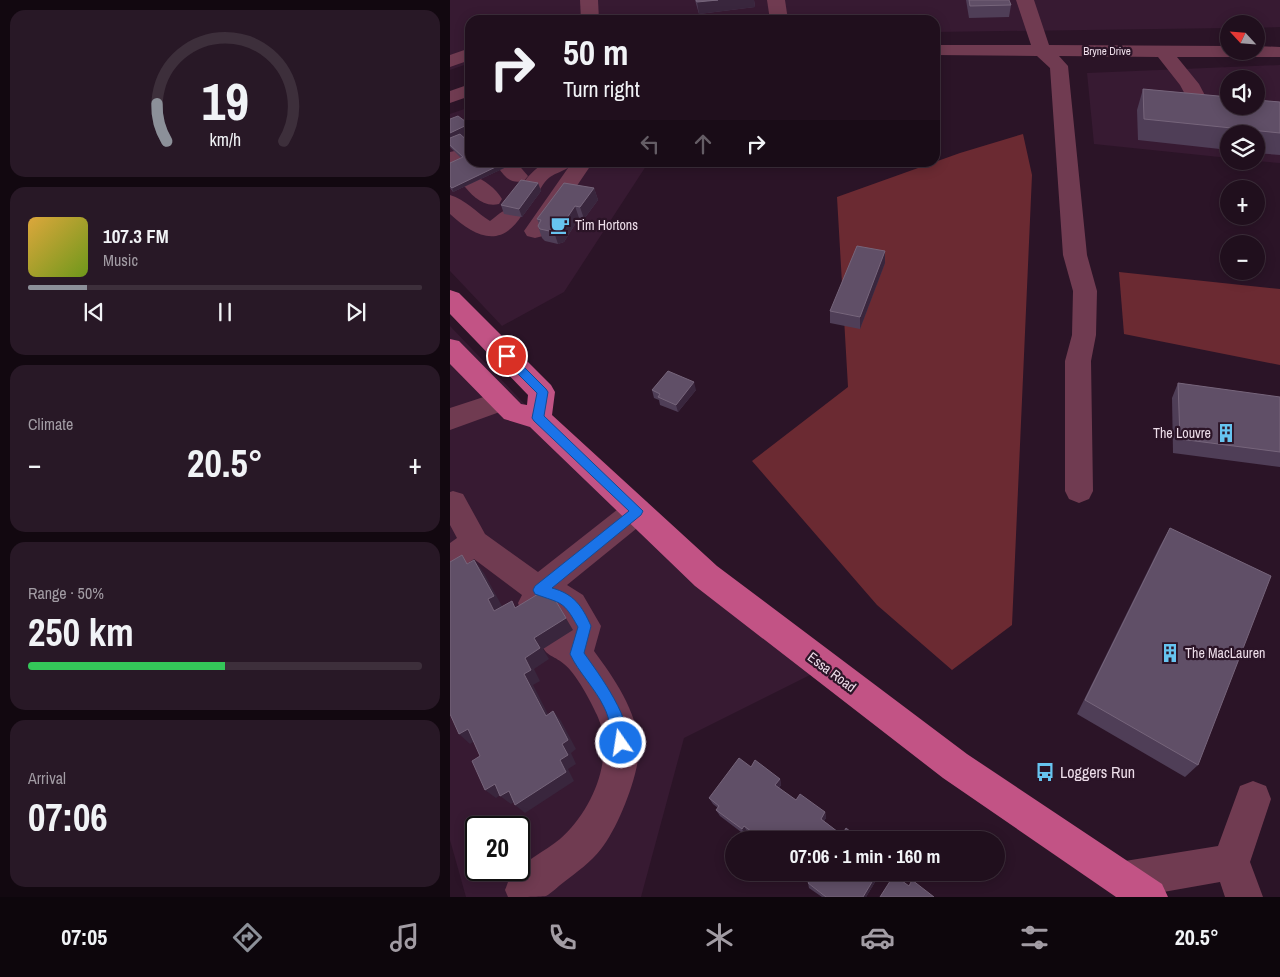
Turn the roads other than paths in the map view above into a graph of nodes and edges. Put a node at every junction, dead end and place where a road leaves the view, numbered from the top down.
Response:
1 (588, 0) edge
2 (776, 0) edge
3 (1025, 0) edge
4 (590, 15) edge
5 (778, 15) edge
6 (940, 50) edge
7 (1042, 51) junction
8 (1164, 52) junction
9 (1280, 52) edge
10 (465, 56) edge
11 (450, 61) edge
12 (465, 92) edge
13 (450, 97) edge
14 (1200, 105) edge
15 (547, 167) edge
16 (580, 167) edge
17 (525, 174) dead end
18 (473, 183) edge
19 (490, 199) dead end
20 (450, 202) edge
21 (511, 215) edge
22 (535, 232) dead end
23 (450, 299) edge
24 (450, 348) edge
25 (502, 400) junction
26 (538, 418) junction
27 (450, 419) edge
28 (1078, 491) dead end
29 (453, 503) dead end
30 (637, 511) junction
31 (474, 543) junction
32 (450, 559) edge
33 (538, 601) junction
34 (1253, 799) dead end
35 (1231, 862) junction
36 (1137, 889) edge
37 (524, 890) dead end
38 (1244, 897) edge

1 - 4 street
2 - 5 street
3 - 7 street
6 - 7 street, Bryne Drive
7 - 8 street, Bryne Drive
7 - 28 street
8 - 9 street, Bryne Drive
8 - 14 street
10 - 11 street
12 - 13 street
15 - 17 street
16 - 22 street
18 - 19 street
20 - 21 street
23 - 26 main road
24 - 25 main road, Essa Road
25 - 26 main road, Essa Road
25 - 27 street
26 - 30 main road, Essa Road
29 - 31 street
30 - 33 street
30 - 36 main road, Essa Road
31 - 32 street
31 - 33 street
33 - 37 street
34 - 35 street
35 - 36 street
35 - 38 street

